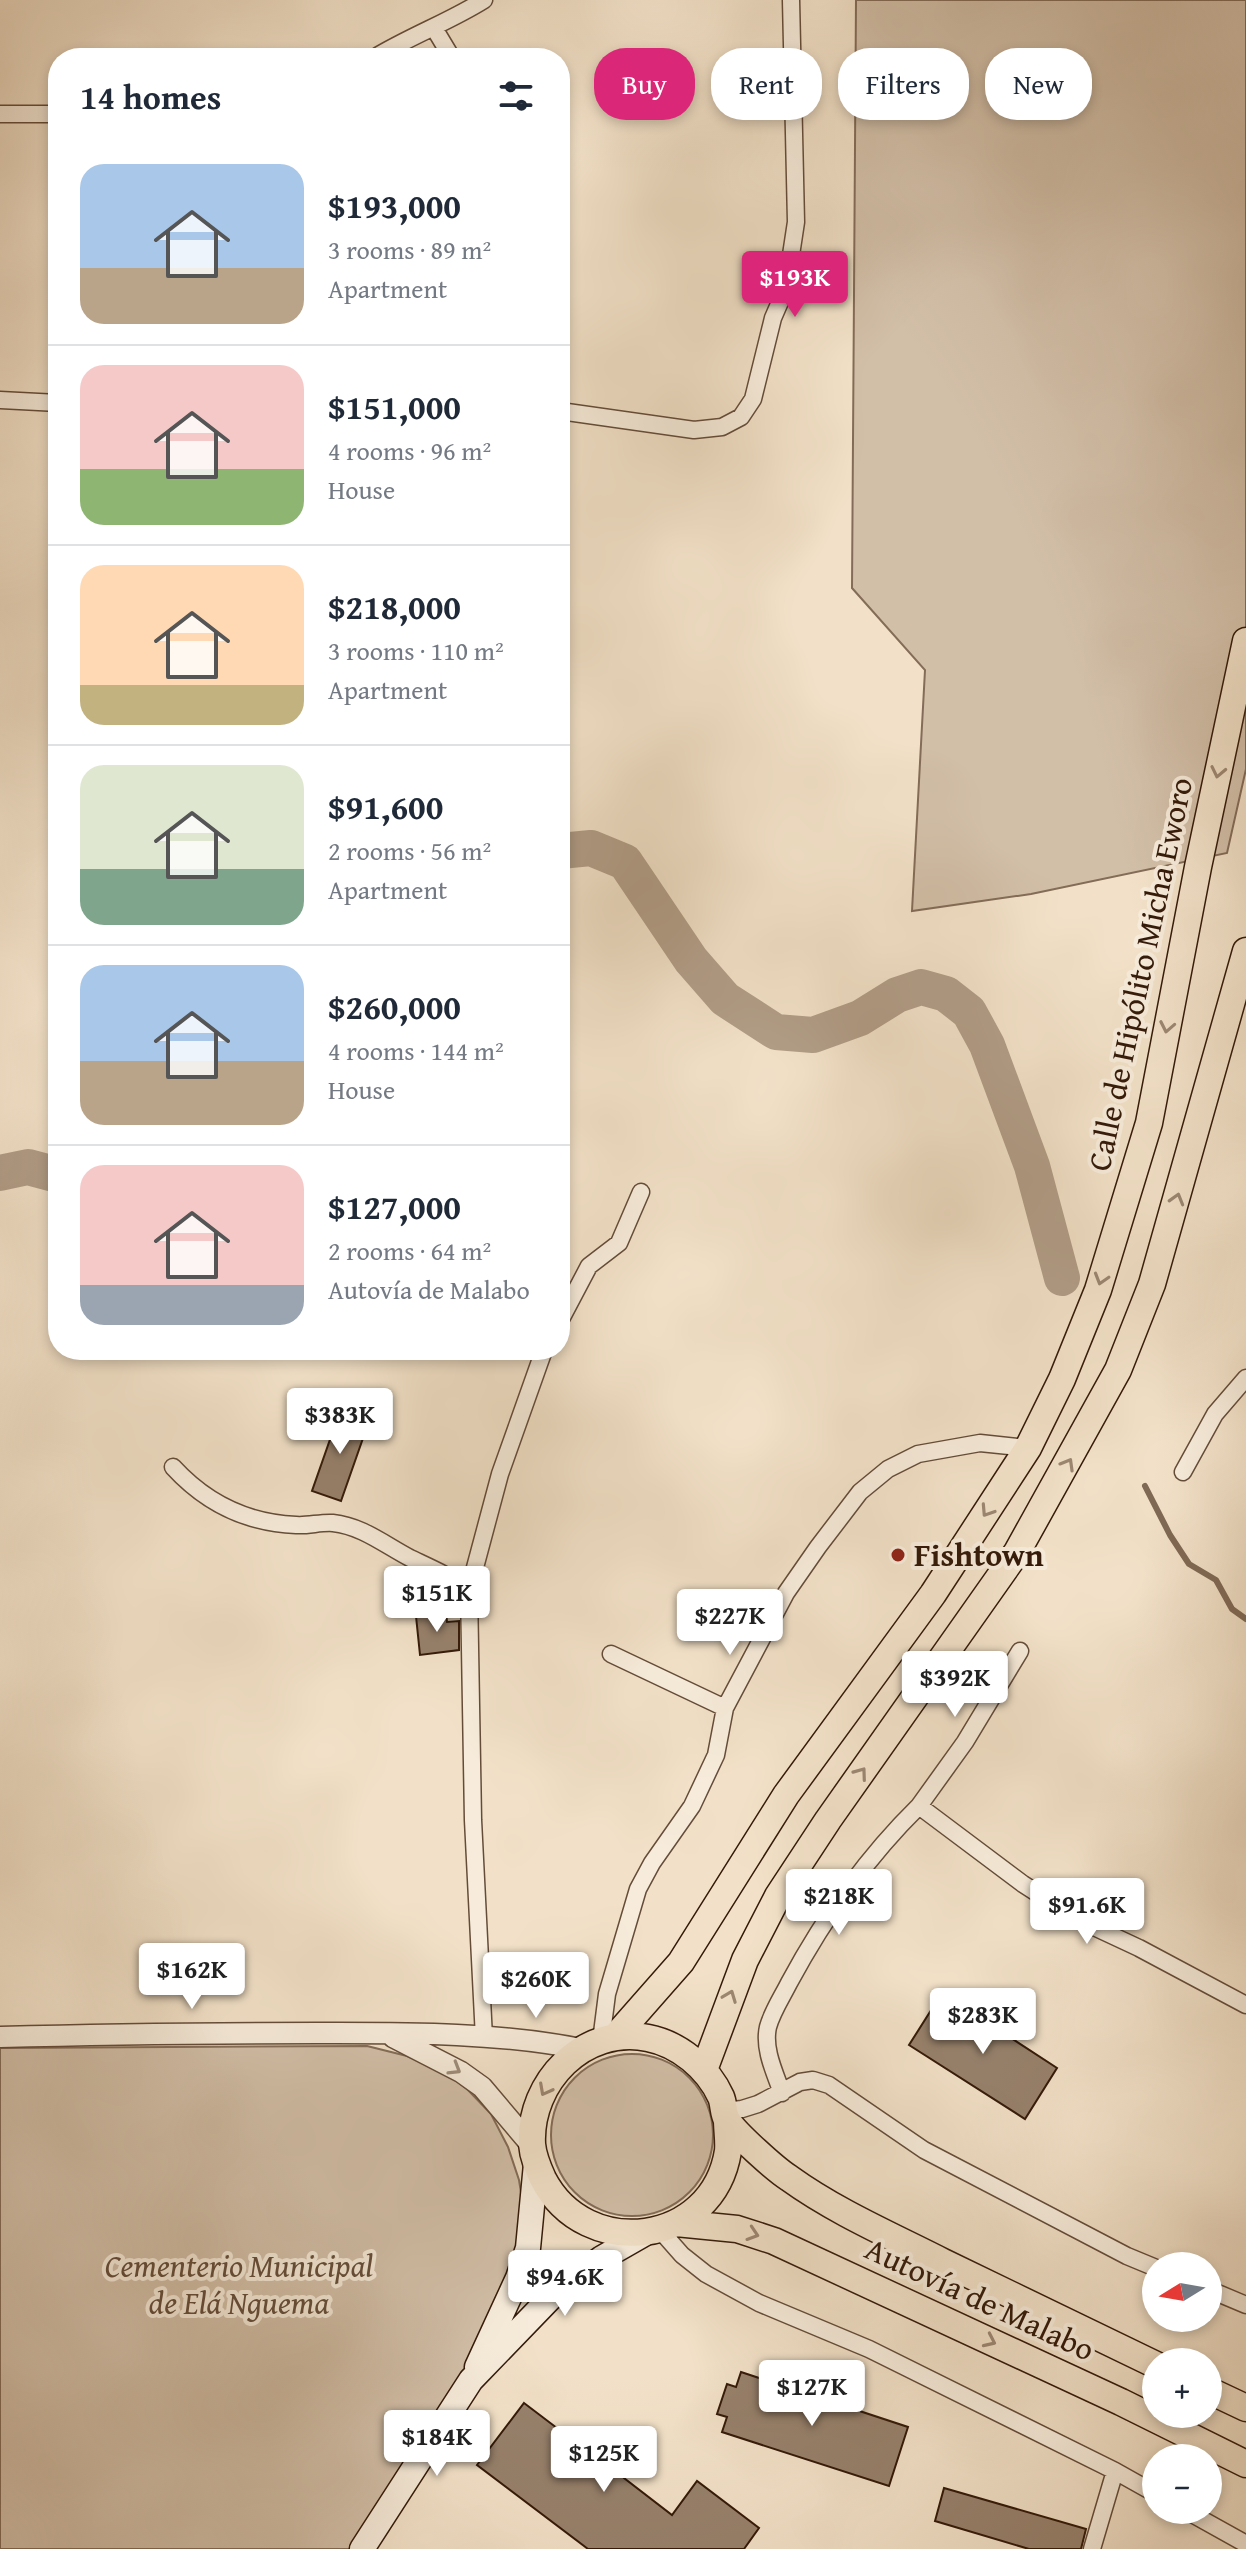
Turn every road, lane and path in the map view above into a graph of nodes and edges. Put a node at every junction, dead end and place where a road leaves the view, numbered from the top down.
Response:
1 (484, 0) edge
2 (791, 0) edge
3 (434, 28) junction
4 (394, 48) edge
5 (446, 48) edge
6 (0, 114) edge
7 (48, 114) edge
8 (0, 400) edge
9 (48, 402) edge
10 (570, 412) edge
11 (1246, 641) edge
12 (1246, 951) edge
13 (641, 1192) dead end
14 (570, 1302) edge
15 (540, 1360) edge
16 (1246, 1378) edge
17 (1028, 1448) junction
18 (173, 1467) dead end
19 (1183, 1472) dead end
20 (469, 1590) junction
21 (1020, 1651) dead end
22 (611, 1654) dead end
23 (725, 1708) junction
24 (919, 1806) junction
25 (1246, 2005) edge
26 (386, 2033) junction
27 (0, 2037) edge
28 (484, 2038) junction
29 (599, 2042) junction
30 (704, 2070) junction
31 (782, 2093) junction
32 (726, 2115) junction
33 (534, 2155) junction
34 (660, 2229) junction
35 (1142, 2262) edge
36 (1222, 2295) edge
37 (1246, 2305) edge
38 (1142, 2358) edge
39 (471, 2380) junction
40 (1222, 2397) edge
41 (1246, 2408) edge
42 (1246, 2464) edge
43 (1115, 2471) junction
44 (1142, 2486) edge
45 (1210, 2524) edge
46 (1246, 2544) edge
47 (362, 2549) edge
48 (1092, 2549) edge

1 - 3 street
2 - 10 street
3 - 4 street
3 - 5 street
6 - 7 street
8 - 9 street
11 -> 17 main road, Calle de Hipólito Micha Eworo
30 -> 12 main road
13 - 14 street
15 - 20 street
16 - 19 street
17 - 23 street
17 -> 29 main road, Calle de Hipólito Micha Eworo
18 - 20 street
20 - 28 street
21 - 24 street
22 - 23 street
23 - 29 street
24 - 25 street
24 - 31 street
26 - 27 street
26 - 28 street
26 -> 33 street
28 - 29 street
29 - 30 main road
29 -> 33 main road
30 - 32 main road
31 - 32 street
31 - 35 street
32 - 34 main road
32 - 38 main road, Autovía de Malabo
33 - 34 main road
33 - 39 main road
34 - 39 main road
34 -> 42 main road, Autovía de Malabo
34 - 43 street
36 - 37 street
39 - 47 main road
40 - 41 main road
43 - 44 street
43 - 48 street
45 - 46 street

